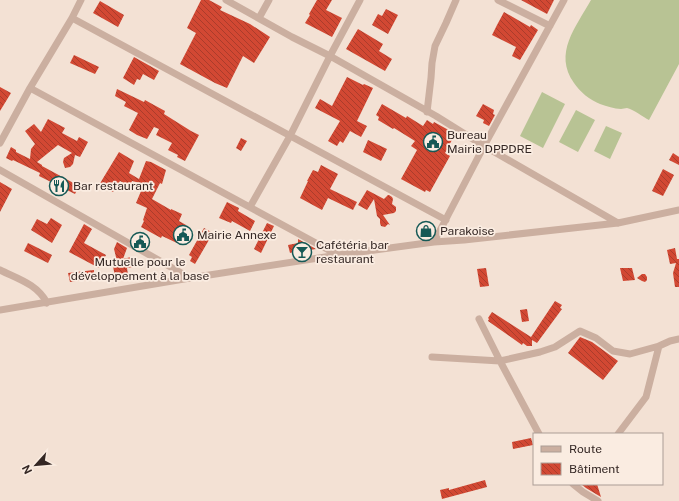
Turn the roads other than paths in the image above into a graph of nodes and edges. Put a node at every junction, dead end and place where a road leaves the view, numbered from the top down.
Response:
1 (81, 0) edge
2 (226, 0) edge
3 (269, 0) edge
4 (360, 0) edge
5 (456, 0) edge
6 (498, 0) edge
7 (564, 0) edge
8 (72, 18) junction
9 (259, 18) junction
10 (550, 26) junction
11 (330, 56) junction
12 (30, 88) junction
13 (426, 112) junction
14 (290, 136) junction
15 (0, 143) edge
16 (484, 146) junction
17 (0, 170) edge
18 (250, 208) junction
19 (679, 209) edge
20 (446, 220) junction
21 (618, 223) junction
22 (434, 242) junction
23 (338, 255) junction
24 (0, 270) edge
25 (190, 278) junction
26 (47, 302) junction
27 (0, 310) edge
28 (478, 319) dead end
29 (679, 339) edge
30 (659, 346) junction
31 (432, 357) dead end
32 (500, 361) junction
33 (539, 433) edge
34 (619, 433) edge
35 (574, 485) edge
36 (598, 501) edge

1 - 8 street
2 - 9 street
3 - 9 street
4 - 11 street
5 - 13 street
6 - 10 street
7 - 10 street
8 - 12 street
8 - 14 street
9 - 11 street
10 - 16 street
11 - 13 street
11 - 14 street
12 - 15 street
12 - 18 street
13 - 16 street
14 - 18 street
14 - 20 street
16 - 20 street
16 - 21 street
17 - 25 street
18 - 23 street
19 - 21 street
20 - 22 street
21 - 22 street
22 - 23 street
23 - 25 street
24 - 26 street
25 - 26 street
26 - 27 street
28 - 32 street
29 - 30 street
30 - 32 street
30 - 34 street
31 - 32 street
32 - 33 street
35 - 36 street

